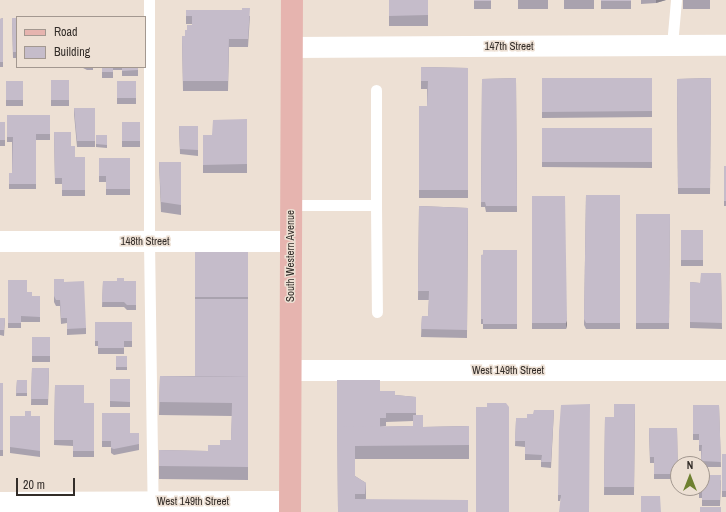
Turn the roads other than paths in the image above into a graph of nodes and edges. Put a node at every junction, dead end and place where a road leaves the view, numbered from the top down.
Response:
1 (149, 0) edge
2 (292, 0) edge
3 (676, 0) edge
4 (672, 45) junction
5 (726, 45) edge
6 (291, 47) junction
7 (376, 90) dead end
8 (290, 205) junction
9 (376, 205) junction
10 (0, 241) edge
11 (149, 241) junction
12 (289, 241) junction
13 (377, 312) dead end
14 (290, 370) junction
15 (726, 370) edge
16 (0, 502) edge
17 (290, 506) edge
18 (153, 507) edge

1 - 11 lane
2 - 6 main road, South Western Avenue
3 - 4 lane
4 - 5 street, 147th Street
4 - 6 street, 147th Street
6 - 8 main road, South Western Avenue
7 - 9 lane
8 - 9 lane
8 - 12 main road, South Western Avenue
9 - 13 lane
10 - 11 street, 148th Street
11 - 12 street, 148th Street
11 - 18 lane
12 - 14 main road, South Western Avenue
14 - 15 street, West 149th Street
14 - 17 main road, South Western Avenue
16 - 18 street, West 149th Street
17 - 18 street, West 149th Street

